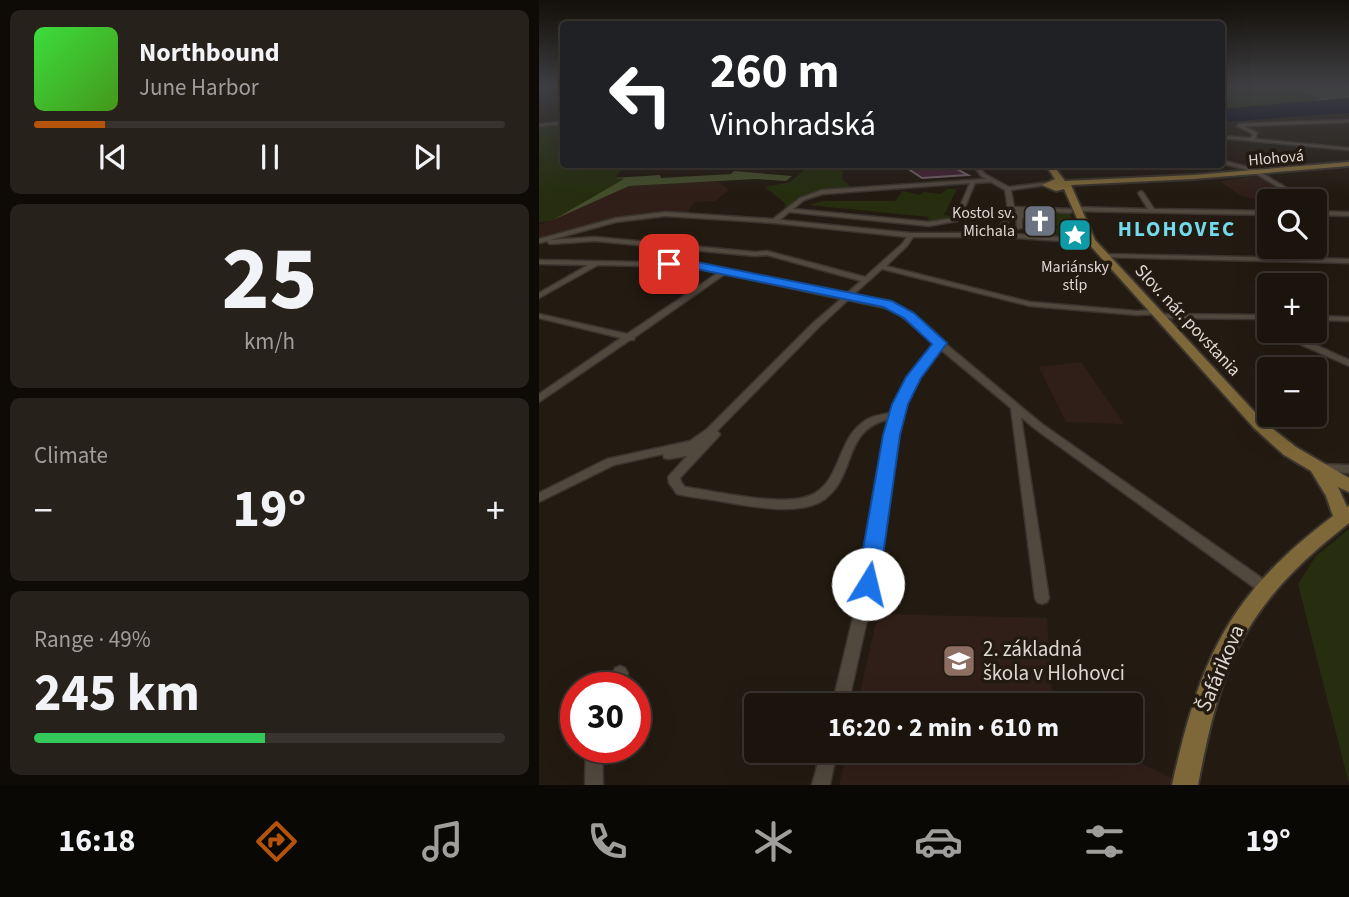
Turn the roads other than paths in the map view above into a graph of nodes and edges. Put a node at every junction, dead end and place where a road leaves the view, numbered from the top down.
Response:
1 (560, 123) edge
2 (1290, 123) edge
3 (539, 125) edge
4 (1225, 136) edge
5 (1253, 139) junction
6 (1349, 149) edge
7 (1225, 161) edge
8 (1349, 164) edge
9 (976, 168) edge
10 (1050, 168) edge
11 (1257, 173) junction
12 (992, 180) junction
13 (974, 182) junction
14 (1059, 185) junction
15 (1009, 189) junction
16 (1285, 189) edge
17 (1141, 193) dead end
18 (1038, 208) junction
19 (787, 210) junction
20 (1020, 210) junction
21 (1072, 210) junction
22 (1152, 211) junction
23 (1257, 213) edge
24 (1328, 213) edge
25 (1349, 214) edge
26 (1049, 216) dead end
27 (774, 221) junction
28 (1033, 227) junction
29 (1019, 232) junction
30 (911, 235) junction
31 (999, 235) junction
32 (540, 241) edge
33 (1091, 241) junction
34 (1102, 254) junction
35 (1349, 261) edge
36 (539, 262) edge
37 (596, 263) junction
38 (881, 267) junction
39 (725, 271) junction
40 (867, 280) junction
41 (539, 296) edge
42 (848, 297) junction
43 (1156, 314) junction
44 (829, 315) junction
45 (539, 316) edge
46 (1257, 317) edge
47 (1327, 318) edge
48 (1349, 319) edge
49 (631, 338) junction
50 (940, 343) junction
51 (1304, 343) edge
52 (1349, 363) edge
53 (539, 399) edge
54 (1015, 408) junction
55 (897, 415) junction
56 (698, 451) junction
57 (646, 454) junction
58 (1317, 467) junction
59 (1349, 469) edge
60 (1349, 486) edge
61 (539, 498) edge
62 (1347, 516) edge
63 (1264, 587) junction
64 (1042, 598) dead end
65 (843, 693) edge
66 (594, 763) edge
67 (826, 763) edge
68 (594, 785) edge
69 (821, 785) edge
70 (1185, 785) edge

1 - 3 street
2 - 5 street
4 - 5 street
5 - 6 street
7 - 11 street
8 - 11 main road, Hlohová
9 - 12 street
10 - 14 main road, Slov. nár. povstania
11 - 14 main road, Hlohová
11 - 16 street
12 - 13 street
12 - 15 street
13 - 19 street
13 - 19 street
14 - 15 street, Hlohová
14 - 21 main road, Slov. nár. povstania
15 - 31 street
17 - 22 street
18 - 20 street
18 - 21 street
18 - 26 street
19 - 27 street
20 - 28 street
20 - 29 street
21 - 22 street
21 - 33 main road, Slov. nár. povstania
22 - 23 street
24 - 25 street
27 - 30 street
27 - 32 street
28 - 29 street
28 - 29 street
30 - 31 street
30 - 38 street
31 - 33 street
32 - 40 street
33 - 34 main road, Slov. nár. povstania
34 - 35 street
34 - 43 main road, Slov. nár. povstania
36 - 37 street
37 - 39 street
37 - 41 street
38 - 40 street
38 - 43 street
39 - 42 street
39 - 49 street
40 - 42 street
42 - 44 street
42 - 50 street
43 - 46 street
43 - 58 main road, Slov. nár. povstania
44 - 56 street
44 - 57 street
45 - 49 street
47 - 48 street
49 - 53 street
50 - 54 street
50 - 55 street
51 - 52 street
54 - 63 street
54 - 64 street
55 - 56 street
55 - 65 street
56 - 57 street
57 - 61 street
58 - 59 street
58 - 60 main road, Slov. nár. povstania
58 - 62 main road
62 - 63 main road, Šafárikova
63 - 70 main road, Šafárikova
66 - 68 street
67 - 69 street

